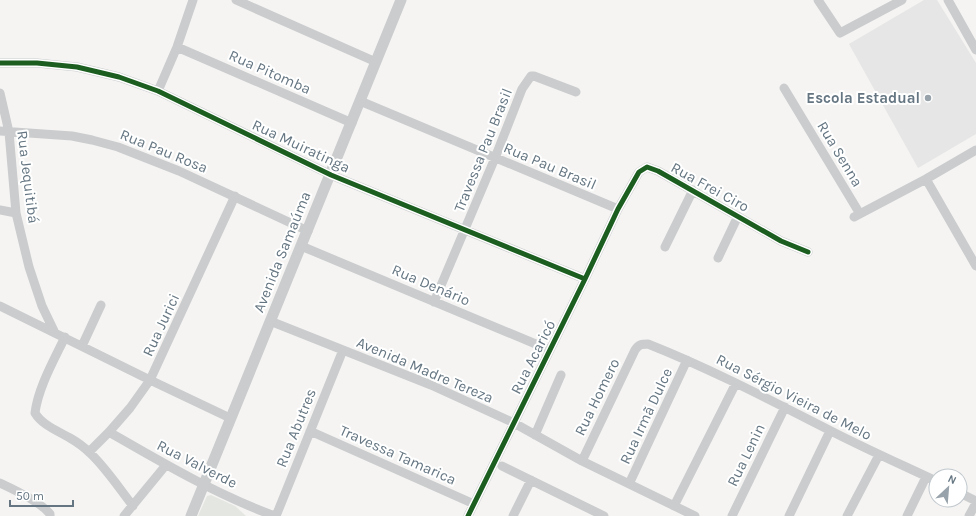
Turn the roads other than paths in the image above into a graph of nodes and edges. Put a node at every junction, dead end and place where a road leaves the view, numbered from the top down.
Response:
1 (193, 0) edge
2 (236, 0) edge
3 (401, 0) edge
4 (818, 0) edge
5 (902, 0) edge
6 (948, 0) edge
7 (177, 47) junction
8 (976, 50) edge
9 (0, 62) edge
10 (376, 62) junction
11 (784, 88) dead end
12 (158, 91) junction
13 (576, 92) dead end
14 (0, 93) edge
15 (360, 102) junction
16 (352, 123) junction
17 (4, 132) edge
18 (975, 152) edge
19 (495, 158) junction
20 (330, 175) junction
21 (926, 179) junction
22 (693, 190) junction
23 (235, 196) junction
24 (618, 209) junction
25 (0, 210) edge
26 (16, 213) junction
27 (738, 216) junction
28 (464, 230) junction
29 (308, 231) junction
30 (301, 246) junction
31 (665, 247) dead end
32 (808, 252) dead end
33 (718, 258) dead end
34 (976, 266) edge
35 (585, 279) junction
36 (434, 302) junction
37 (101, 305) dead end
38 (0, 306) edge
39 (270, 321) junction
40 (54, 331) junction
41 (65, 337) junction
42 (638, 345) joint
43 (82, 346) junction
44 (343, 350) junction
45 (550, 350) junction
46 (687, 360) junction
47 (562, 375) dead end
48 (150, 380) junction
49 (736, 383) junction
50 (785, 407) junction
51 (230, 418) junction
52 (514, 423) junction
53 (310, 431) junction
54 (830, 431) junction
55 (109, 432) junction
56 (535, 435) junction
57 (89, 452) junction
58 (879, 455) junction
59 (582, 461) junction
60 (166, 465) junction
61 (502, 466) dead end
62 (926, 477) joint
63 (531, 480) junction
64 (0, 482) edge
65 (629, 484) junction
66 (204, 485) junction
67 (976, 502) edge
68 (474, 504) junction
69 (133, 506) junction
70 (674, 506) junction
71 (588, 513) edge
72 (263, 514) edge
73 (50, 515) edge
74 (124, 516) edge
75 (191, 516) edge
76 (275, 516) edge
77 (468, 516) edge
78 (513, 516) edge
79 (604, 516) edge
80 (695, 516) edge
81 (732, 516) edge
82 (789, 516) edge
83 (847, 516) edge
84 (907, 516) edge
85 (969, 516) edge

1 - 7 street
2 - 10 street
3 - 10 street, Avenida Samaúma
4 - 5 street
6 - 8 street
7 - 12 street
7 - 16 street, Rua Pitomba
9 - 12 street, Rua Muiratinga
10 - 15 street, Avenida Samaúma
11 - 21 street, Rua Senna
12 - 20 street, Rua Muiratinga
13 - 19 street, Travessa Pau Brasil
14 - 17 street, Rua Jequitibá
15 - 16 street, Avenida Samaúma
15 - 19 street, Rua Pau Brasil
16 - 20 street, Avenida Samaúma
17 - 23 street, Rua Pau Rosa
17 - 26 street, Rua Jequitibá
18 - 21 street
19 - 24 street, Rua Pau Brasil
19 - 28 street, Travessa Pau Brasil
20 - 28 street, Rua Muiratinga
20 - 29 street, Avenida Samaúma
21 - 34 street
22 - 24 street, Rua Frei Ciro
22 - 27 street, Rua Frei Ciro
22 - 31 street
23 - 29 street, Rua Pau Rosa
23 - 48 street, Rua Jurici
24 - 35 street, Rua Acaricó
25 - 26 street
26 - 40 street, Rua Jequitibá
27 - 32 street, Rua Frei Ciro
27 - 33 street
28 - 35 street, Rua Muiratinga
28 - 36 street, Travessa Pau Brasil
29 - 30 street, Avenida Samaúma
30 - 36 street, Rua Denário
30 - 39 street, Avenida Samaúma
35 - 45 street, Rua Acaricó
36 - 45 street, Rua Denário
37 - 43 street
38 - 40 street
39 - 44 street, Avenida Madre Tereza
39 - 51 street, Avenida Samaúma
40 - 41 street
41 - 43 street
41 - 57 street
42 - 46 street, Rua Sérgio Vieira de Melo
42 - 59 street, Rua Homero
43 - 48 street
44 - 52 street, Avenida Madre Tereza
44 - 53 street, Rua Abutres
45 - 52 street, Rua Acaricó
46 - 49 street, Rua Sérgio Vieira de Melo
46 - 65 street, Rua Irmã Dulce
47 - 56 street
48 - 51 street
48 - 55 street, Rua Jurici
49 - 50 street, Rua Sérgio Vieira de Melo
49 - 70 street
50 - 54 street, Rua Sérgio Vieira de Melo
50 - 81 street, Rua Lenin
51 - 66 street, Avenida Samaúma
52 - 56 street, Avenida Madre Tereza
52 - 68 street, Rua Acaricó
53 - 68 street, Travessa Tamarica
53 - 76 street, Rua Abutres
54 - 58 street, Rua Sérgio Vieira de Melo
54 - 82 street
55 - 57 street, Rua Jurici
55 - 60 street, Rua Valverde
56 - 59 street, Avenida Madre Tereza
57 - 69 street
58 - 62 street, Rua Sérgio Vieira de Melo
58 - 83 street
59 - 65 street, Avenida Madre Tereza
60 - 66 street, Rua Valverde
60 - 69 street
61 - 63 street
62 - 84 street
63 - 71 street
63 - 78 street
64 - 73 street
65 - 70 street, Avenida Madre Tereza
66 - 72 street, Rua Valverde
66 - 75 street, Avenida Samaúma
67 - 85 street
68 - 77 street, Rua Acaricó
69 - 74 street
70 - 80 street, Avenida Madre Tereza
71 - 79 street
72 - 76 street, Rua Valverde

